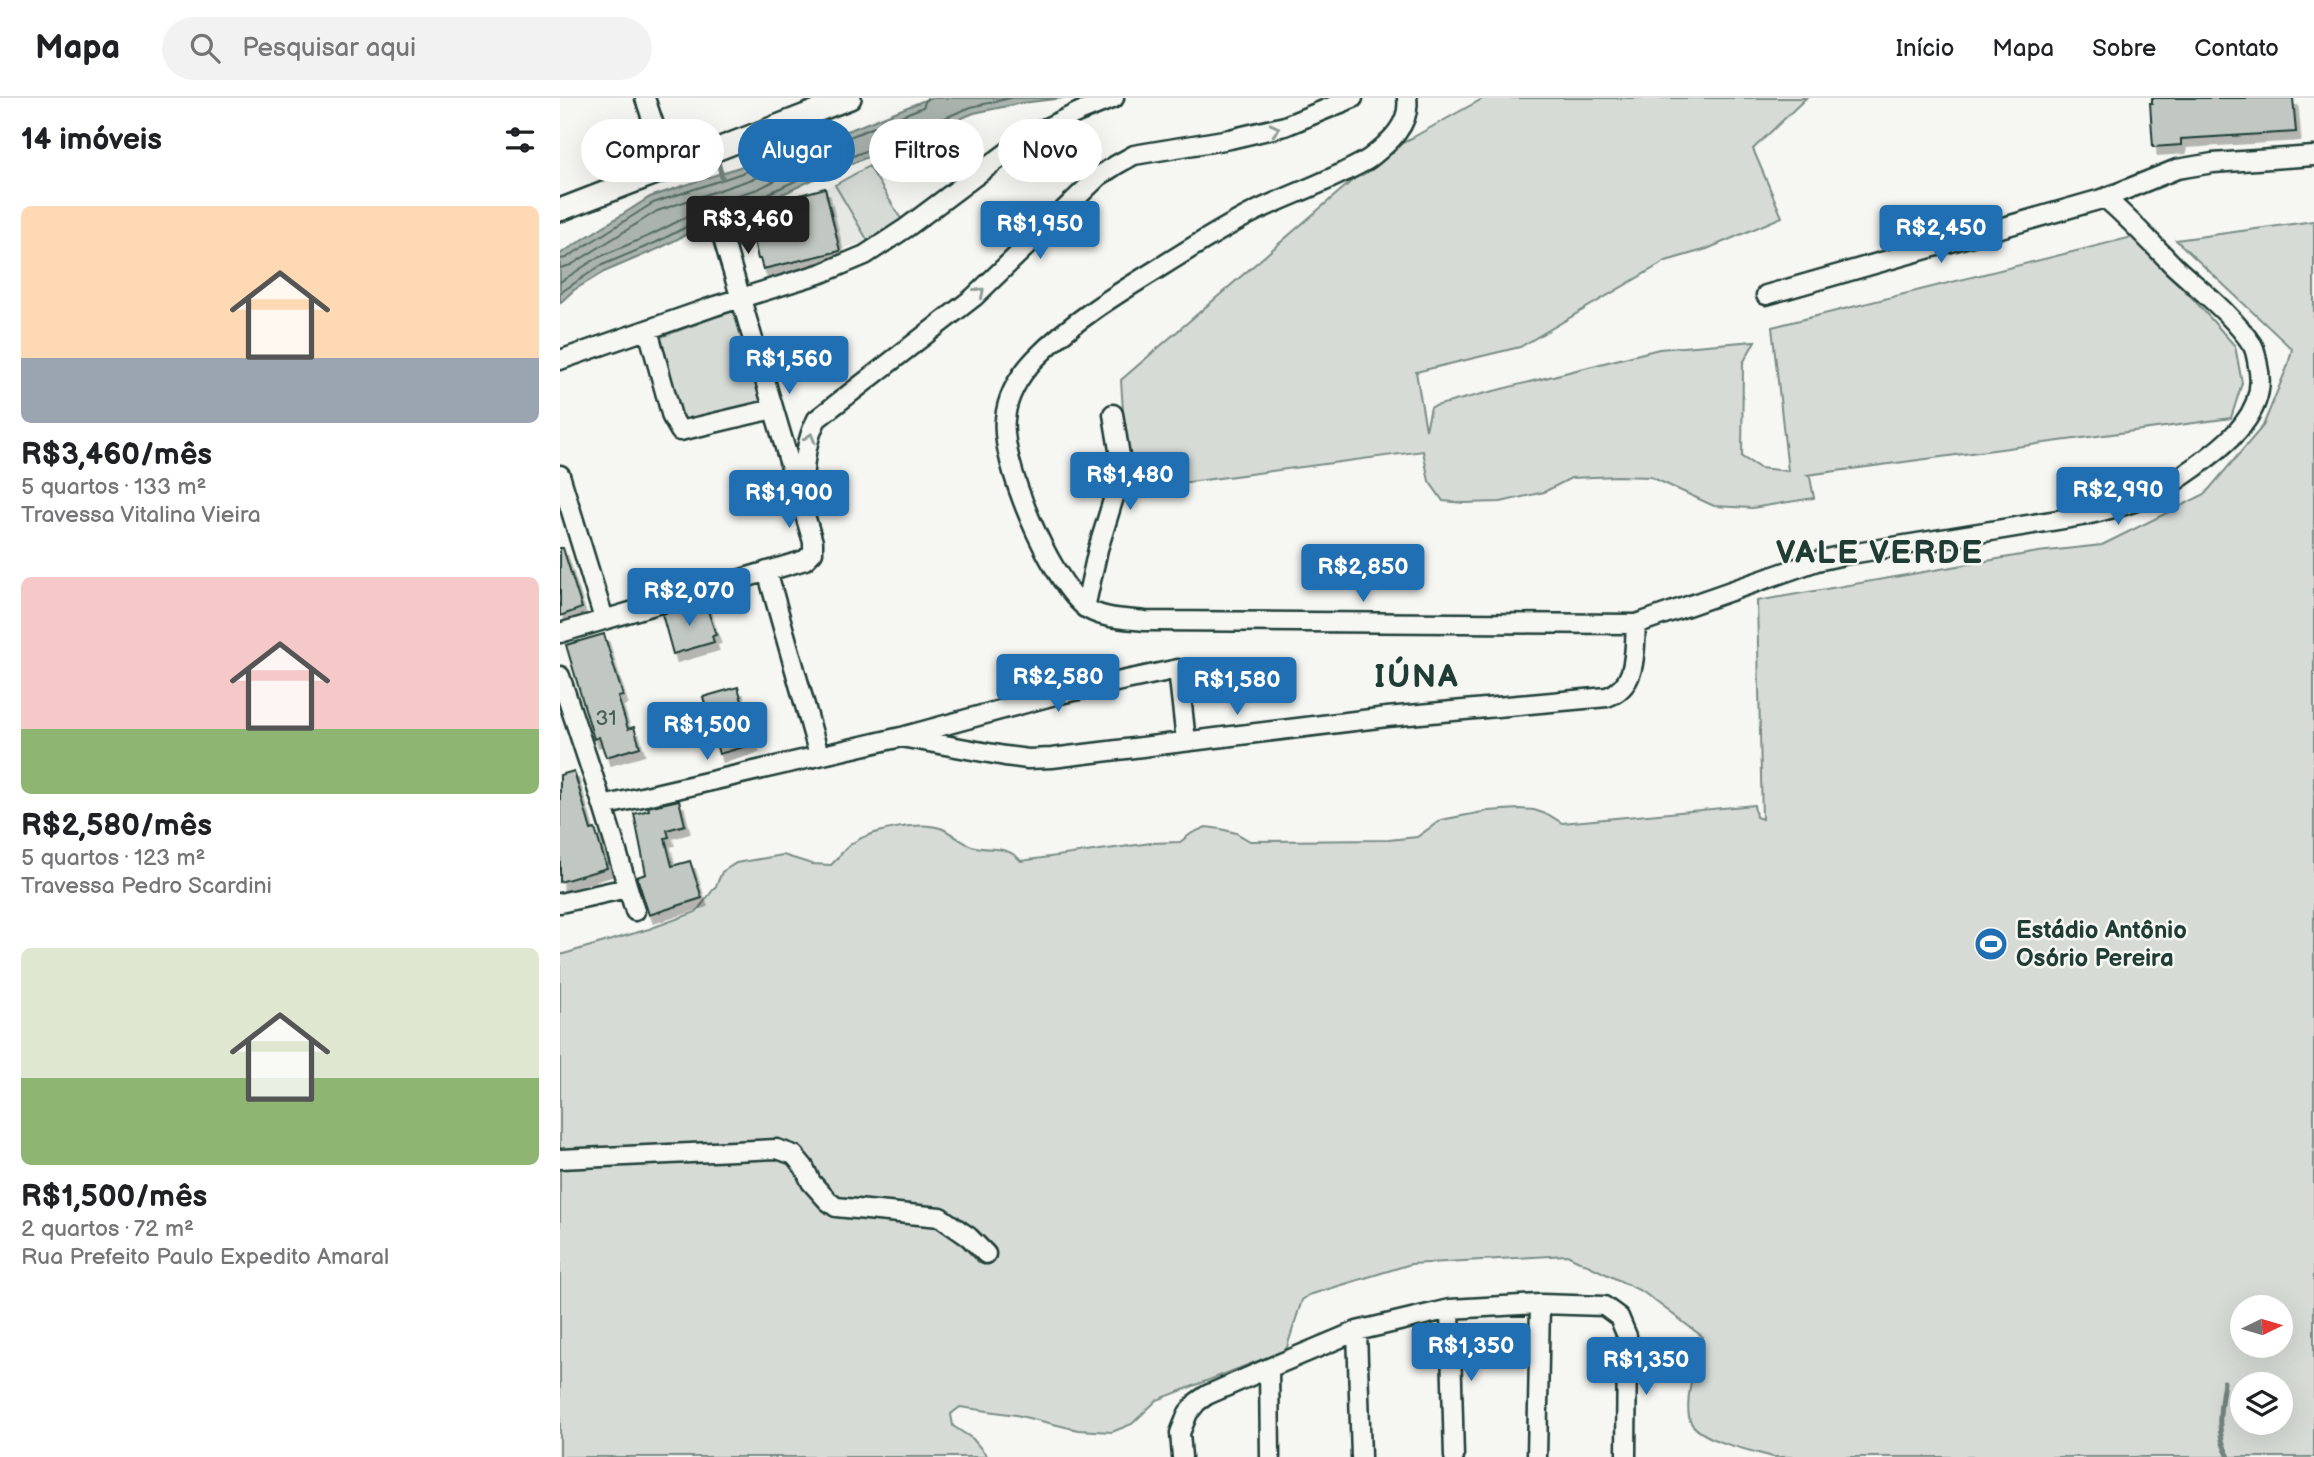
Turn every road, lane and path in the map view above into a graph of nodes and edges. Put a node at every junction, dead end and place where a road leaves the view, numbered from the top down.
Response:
1 (645, 98) edge
2 (850, 98) edge
3 (1114, 98) edge
4 (1407, 98) edge
5 (1342, 100) edge
6 (652, 119) edge
7 (724, 146) edge
8 (2314, 156) edge
9 (631, 182) edge
10 (2105, 198) junction
11 (586, 200) junction
12 (560, 207) edge
13 (560, 215) edge
14 (719, 225) dead end
15 (1766, 295) dead end
16 (740, 298) junction
17 (648, 330) junction
18 (560, 360) edge
19 (772, 409) junction
20 (1113, 414) dead end
21 (560, 475) edge
22 (801, 505) junction
23 (767, 571) junction
24 (1085, 607) junction
25 (604, 619) junction
26 (1636, 624) junction
27 (560, 633) edge
28 (560, 676) edge
29 (901, 737) junction
30 (1186, 741) junction
31 (819, 755) junction
32 (603, 806) junction
33 (627, 888) junction
34 (560, 903) edge
35 (635, 911) dead end
36 (560, 1159) edge
37 (986, 1254) dead end
38 (1540, 1304) junction
39 (1450, 1309) junction
40 (1357, 1331) junction
41 (1269, 1368) junction
42 (1182, 1457) edge
43 (1270, 1457) edge
44 (1361, 1457) edge
45 (1454, 1457) edge
46 (1537, 1457) edge
47 (1626, 1457) edge

1 - 6 street
2 - 7 main road
3 - 16 street
4 - 24 street
22 -> 5 street
8 - 10 street
9 - 11 main road
10 - 15 street
10 - 26 street
11 - 12 main road
11 - 13 main road
14 - 16 street
16 - 17 street
16 - 19 street
17 - 18 street
17 - 19 street
19 - 22 street
20 - 24 street
21 - 25 street
22 - 23 street
23 - 25 street
23 - 31 street
24 - 26 street
25 - 27 street
26 - 30 street
28 - 32 street
29 - 30 street
29 - 30 street
29 - 31 street
31 - 32 street
32 - 33 street
33 - 34 street
33 - 35 street
36 - 37 street
38 - 39 street
38 - 46 street
38 - 47 street
39 - 40 street
39 - 45 street
40 - 41 street
40 - 44 street
41 - 42 street
41 - 43 street

